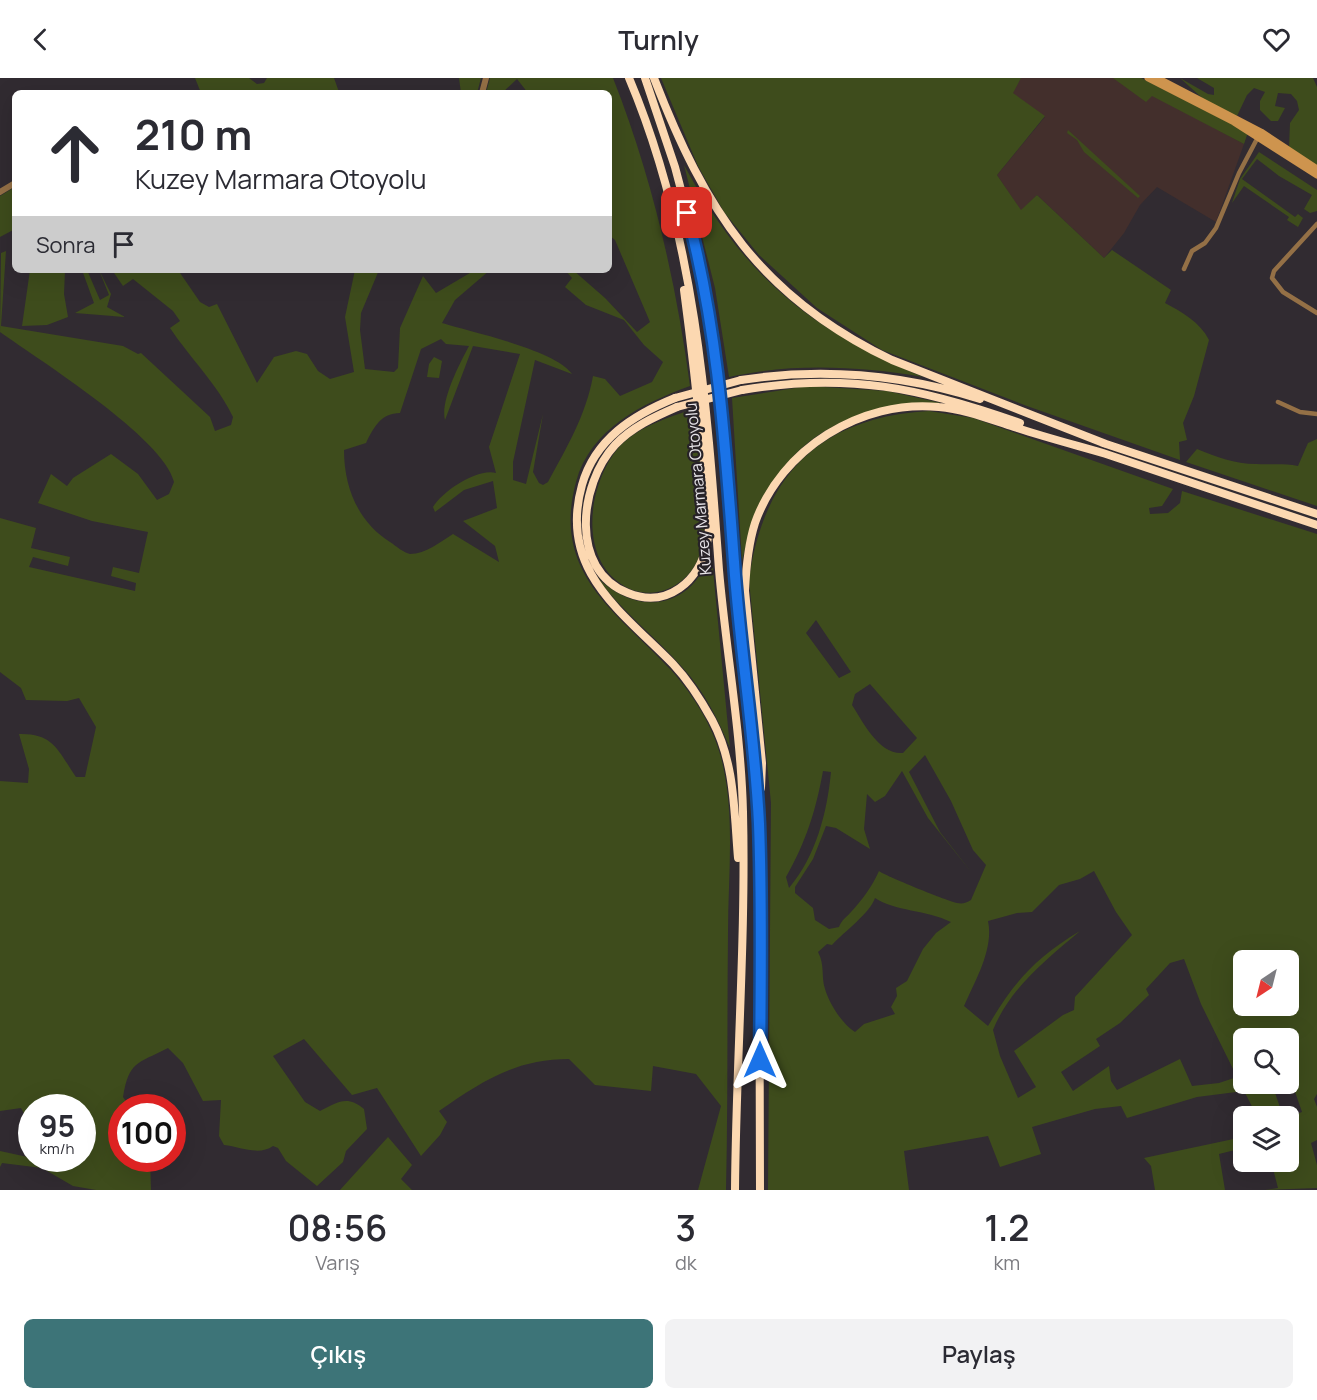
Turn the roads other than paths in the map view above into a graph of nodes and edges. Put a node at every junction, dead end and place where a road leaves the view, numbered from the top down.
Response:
1 (629, 78) edge
2 (645, 78) edge
3 (654, 78) edge
4 (1148, 78) edge
5 (1157, 78) edge
6 (1260, 134) junction
7 (1317, 169) edge
8 (1317, 175) edge
9 (1317, 224) edge
10 (678, 233) junction
11 (1184, 269) dead end
12 (1317, 313) edge
13 (1278, 402) dead end
14 (676, 403) junction
15 (1317, 414) edge
16 (1106, 444) junction
17 (1106, 454) junction
18 (1317, 514) edge
19 (1317, 525) edge
20 (759, 824) junction
21 (743, 906) junction
22 (735, 1190) edge
23 (760, 1190) edge

1 - 10 highway, Kuzey Marmara Otoyolu
2 - 20 highway, Kuzey Marmara Otoyolu
3 - 16 highway
4 - 6 main road
5 - 6 main road
6 - 7 main road
6 - 8 main road
6 - 11 street
9 - 12 street
10 - 14 highway
10 - 21 highway, Kuzey Marmara Otoyolu
13 - 15 street
14 - 16 highway, bridge
14 - 17 highway, bridge
14 - 21 highway
16 - 18 highway
17 - 19 highway
17 - 20 highway
20 - 23 highway, Kuzey Marmara Otoyolu
21 - 22 highway

